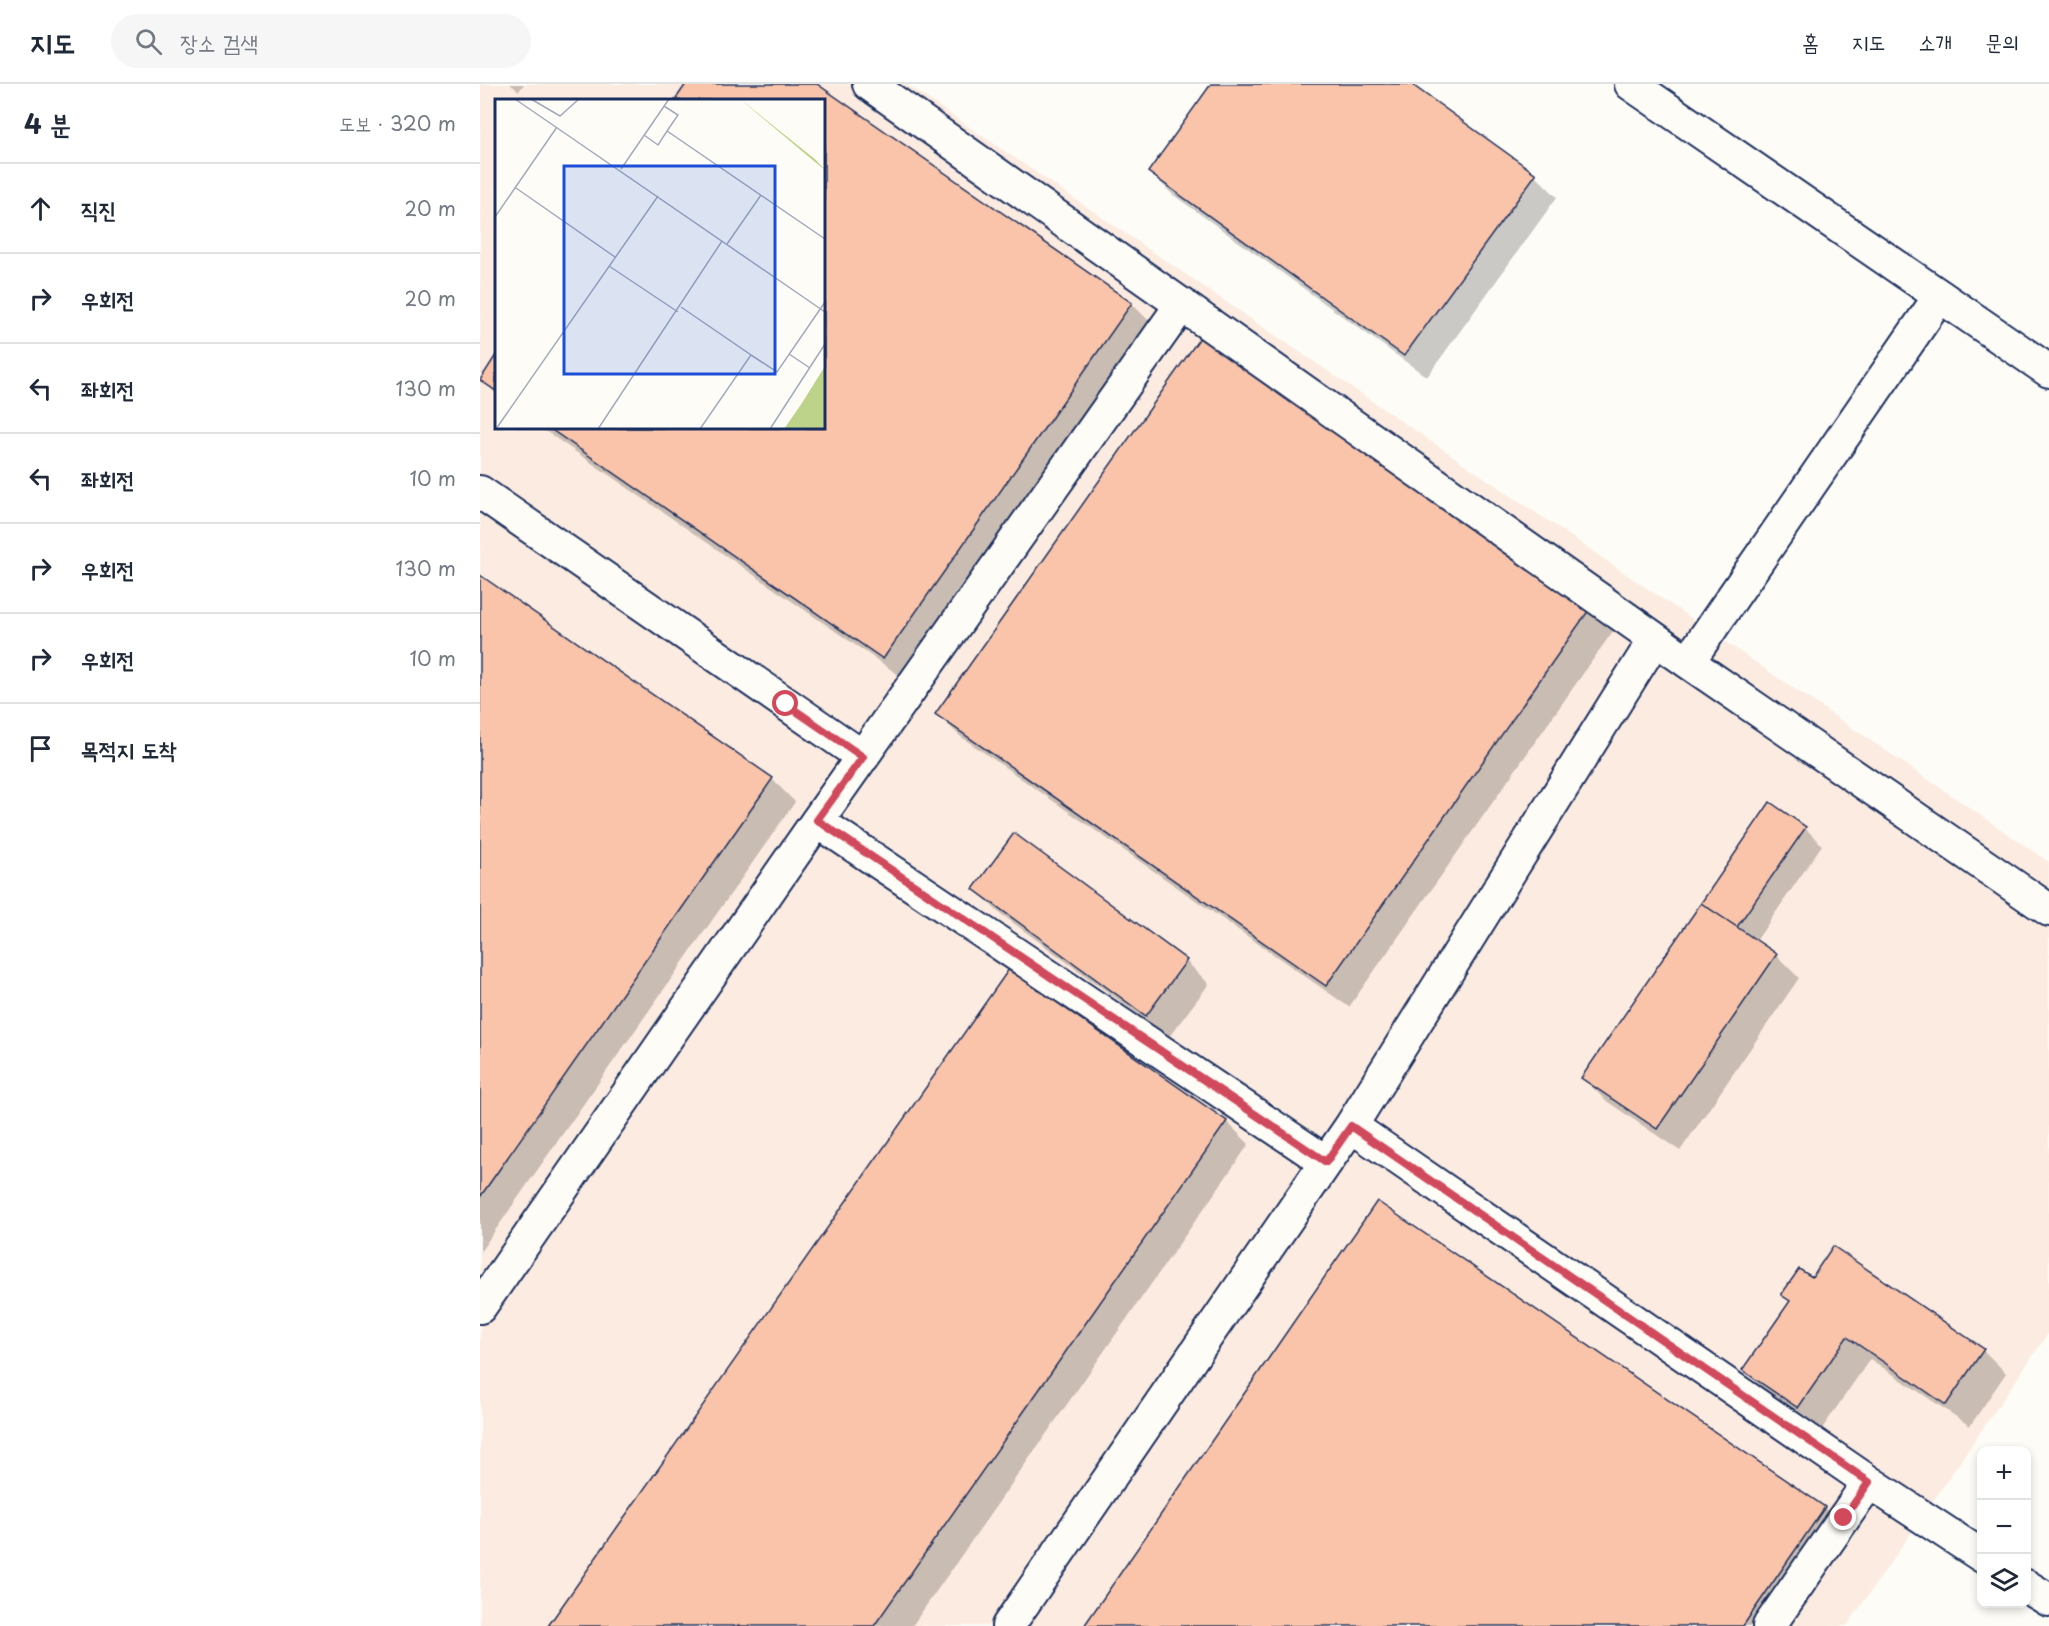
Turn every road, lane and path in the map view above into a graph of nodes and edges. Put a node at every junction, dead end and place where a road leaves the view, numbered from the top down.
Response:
1 (869, 84) edge
2 (1630, 84) edge
3 (911, 95) edge
4 (1940, 296) junction
5 (1182, 304) junction
6 (2049, 371) edge
7 (480, 492) edge
8 (1655, 639) junction
9 (1688, 662) junction
10 (863, 757) junction
11 (817, 820) junction
12 (2049, 910) edge
13 (1351, 1126) junction
14 (1326, 1162) junction
15 (480, 1307) edge
16 (1869, 1482) junction
17 (1979, 1554) edge
18 (2031, 1589) edge
19 (2049, 1600) edge
20 (1008, 1626) edge
21 (1769, 1626) edge

1 - 3 lane
2 - 4 lane
3 - 5 lane
4 - 6 lane
4 - 9 lane
5 - 8 lane
5 - 10 lane
7 - 10 lane
8 - 9 lane
8 - 13 lane
9 - 12 lane
10 - 11 lane
11 - 14 lane
11 - 15 lane
13 - 14 lane
13 - 16 lane
14 - 20 lane
16 - 17 lane
16 - 21 lane
18 - 19 lane

